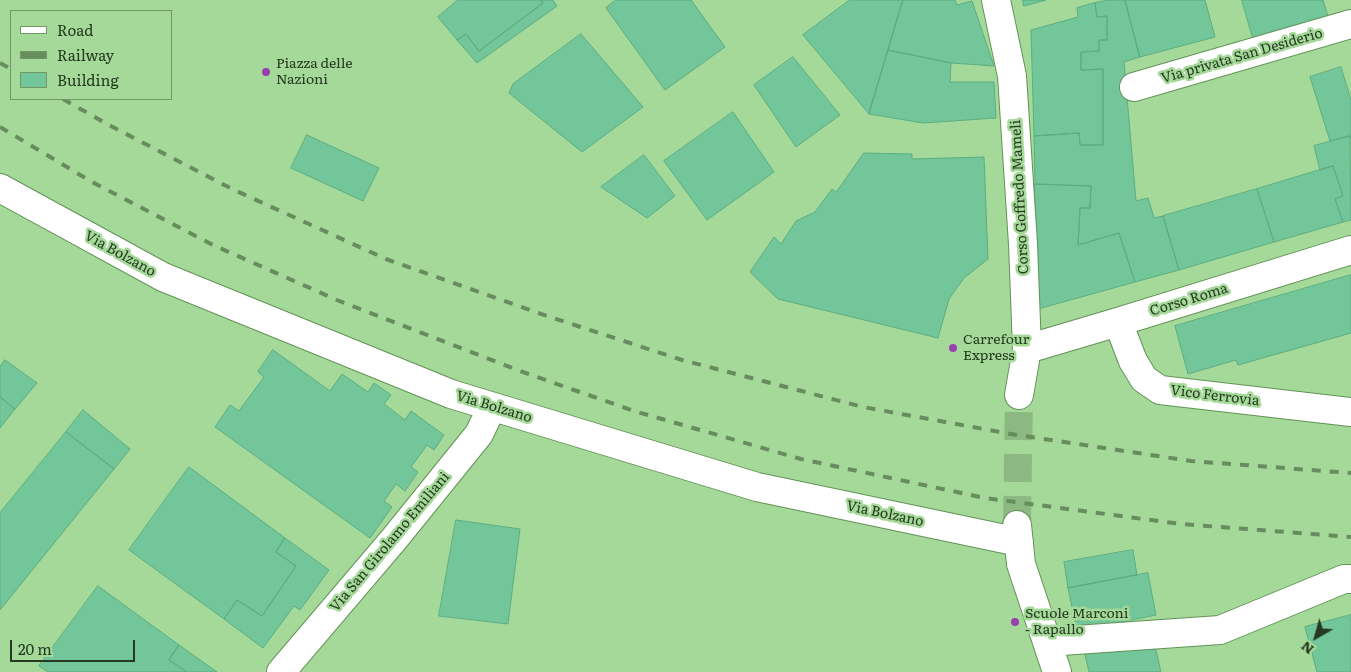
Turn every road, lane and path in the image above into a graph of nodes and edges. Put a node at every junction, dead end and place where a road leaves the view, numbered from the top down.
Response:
1 (996, 0) edge
2 (1351, 24) edge
3 (1134, 87) dead end
4 (0, 188) edge
5 (1351, 250) edge
6 (1118, 322) junction
7 (1027, 348) junction
8 (1019, 395) tunnel mouth
9 (492, 407) junction
10 (1351, 412) edge
11 (1351, 579) edge
12 (1047, 642) junction
13 (281, 672) edge
14 (1057, 672) edge

1 - 7 street, Corso Goffredo Mameli
2 - 3 street, Via privata San Desiderio
4 - 9 street, Via Bolzano
5 - 6 street, Corso Roma
6 - 7 street, Corso Roma
6 - 10 street, Vico Ferrovia
7 - 8 street, Corso Goffredo Mameli
9 - 12 street, Via Bolzano
9 - 13 street, Via San Girolamo Emiliani
11 - 12 street
12 - 14 street

